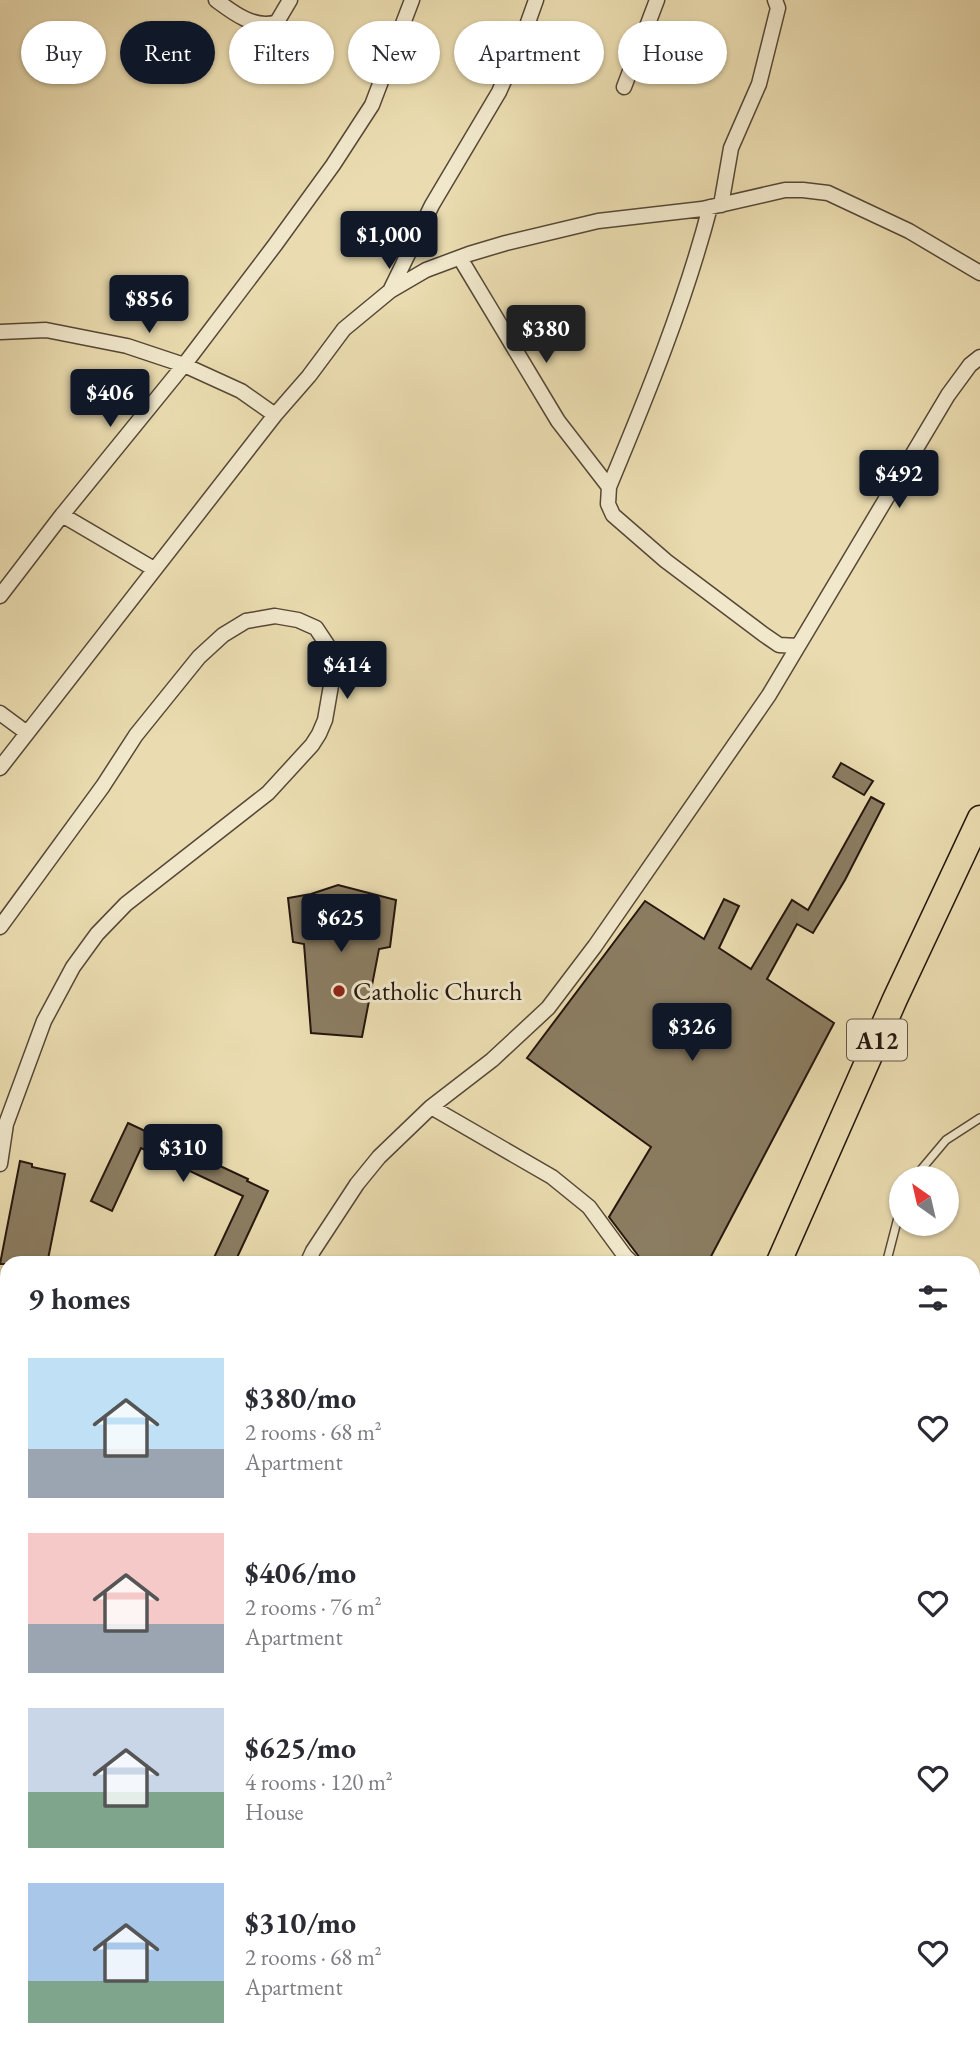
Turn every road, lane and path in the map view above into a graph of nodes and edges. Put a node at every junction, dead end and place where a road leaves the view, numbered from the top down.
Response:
1 (216, 0) edge
2 (290, 0) edge
3 (412, 0) edge
4 (536, 0) edge
5 (657, 0) edge
6 (775, 0) edge
7 (624, 87) dead end
8 (715, 206) junction
9 (460, 258) junction
10 (980, 273) edge
11 (390, 290) junction
12 (0, 332) edge
13 (980, 357) edge
14 (184, 365) junction
15 (275, 415) junction
16 (610, 487) junction
17 (62, 515) junction
18 (155, 569) junction
19 (0, 596) edge
20 (798, 646) junction
21 (0, 713) edge
22 (27, 733) junction
23 (0, 768) edge
24 (980, 818) edge
25 (0, 927) edge
26 (431, 1108) junction
27 (980, 1118) edge
28 (0, 1164) edge
29 (924, 1166) edge
30 (893, 1236) edge
31 (311, 1256) edge
32 (625, 1256) edge
33 (782, 1256) edge
34 (888, 1256) edge

1 - 2 street
3 - 14 street
4 - 11 street
5 - 7 street
6 - 8 street
8 - 9 street
8 - 10 street
8 - 16 street
9 - 11 street
9 - 16 street
11 - 15 street
12 - 14 street
13 - 20 street
14 - 15 street
14 - 17 street
15 - 18 street
16 - 20 street
17 - 18 street
17 - 19 street
18 - 22 street
20 - 26 street
21 - 22 street
22 - 23 street
24 - 33 highway, A12
25 - 28 street
26 - 31 street
26 - 32 street
27 - 29 lane
30 - 34 lane

